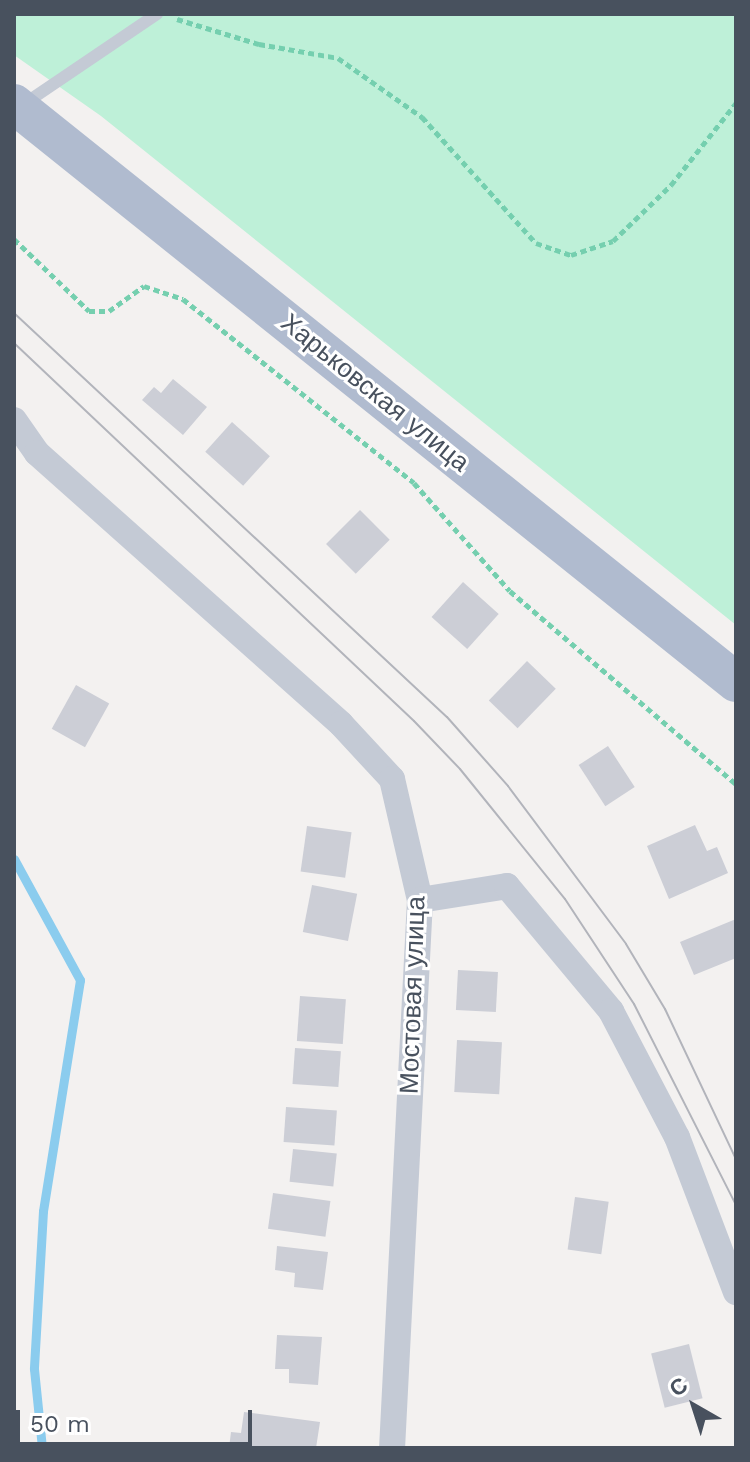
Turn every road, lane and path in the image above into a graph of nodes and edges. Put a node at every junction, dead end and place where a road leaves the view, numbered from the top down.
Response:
1 (157, 14) edge
2 (175, 18) dead end
3 (736, 103) edge
4 (16, 106) edge
5 (14, 239) edge
6 (14, 420) edge
7 (736, 682) edge
8 (736, 784) edge
9 (420, 900) junction
10 (736, 1292) edge
11 (392, 1448) edge

1 - 4 lane
2 - 3 path
4 - 7 main road, Харьковская улица
5 - 8 path
6 - 9 street, Мостовая улица
9 - 10 street
9 - 11 street, Мостовая улица

